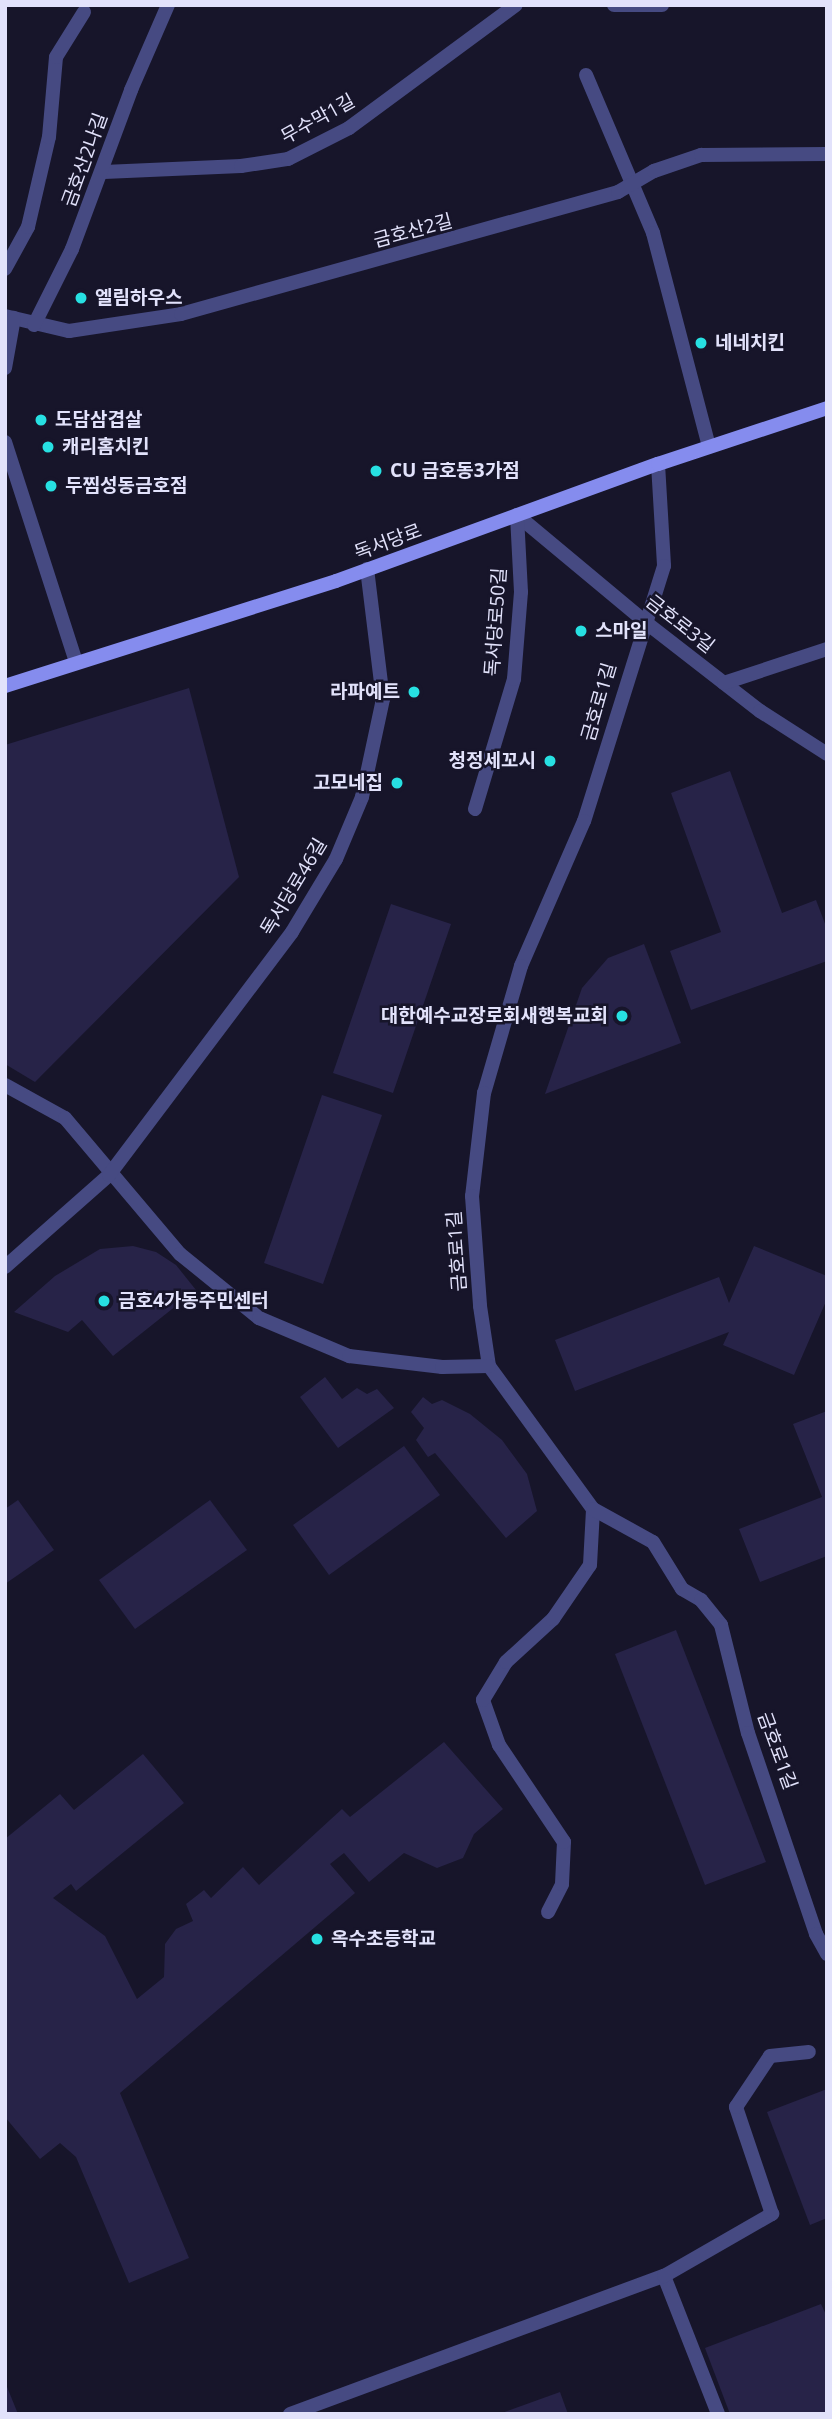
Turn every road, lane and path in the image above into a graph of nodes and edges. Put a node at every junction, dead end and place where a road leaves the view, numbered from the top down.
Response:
1 (168, 5) edge
2 (516, 5) edge
3 (614, 5) edge
4 (662, 5) edge
5 (84, 12) dead end
6 (586, 75) dead end
7 (827, 154) edge
8 (104, 172) junction
9 (632, 183) junction
10 (5, 269) edge
11 (9, 317) edge
12 (34, 325) junction
13 (5, 368) edge
14 (827, 408) edge
15 (5, 442) edge
16 (709, 447) junction
17 (658, 464) junction
18 (517, 515) junction
19 (368, 569) junction
20 (645, 621) junction
21 (827, 649) edge
22 (76, 662) junction
23 (724, 683) junction
24 (5, 686) edge
25 (827, 754) edge
26 (475, 810) dead end
27 (5, 1085) edge
28 (109, 1175) junction
29 (5, 1267) edge
30 (489, 1366) junction
31 (593, 1509) junction
32 (548, 1912) dead end
33 (827, 1954) edge
34 (809, 2052) dead end
35 (664, 2276) junction
36 (290, 2414) edge
37 (718, 2414) edge

1 - 8 street, 금호산2나길
2 - 8 street, 무수막1길
3 - 4 street
5 - 10 street
6 - 9 street
7 - 9 street, 금호산2길
8 - 12 street, 금호산2나길
9 - 12 street, 금호산2길
9 - 16 street
11 - 12 street, 금호산2길
11 - 13 street
14 - 16 main road, 독서당로
15 - 22 street
16 - 17 main road, 독서당로
17 - 18 main road, 독서당로
17 - 20 street, 금호로1길
18 - 19 main road, 독서당로
18 - 20 street, 금호로3길
18 - 26 street, 독서당로50길
19 - 22 main road, 독서당로
19 - 28 street, 독서당로46길
20 - 23 street, 금호로3길
20 - 30 street, 금호로1길
21 - 23 street
22 - 24 main road, 독서당로
23 - 25 street, 금호로3길
27 - 28 street
28 - 29 street, 독서당로46길
28 - 30 street
30 - 31 street, 금호로1길
31 - 32 street
31 - 33 street, 금호로1길
34 - 35 street
35 - 36 street
35 - 37 street

